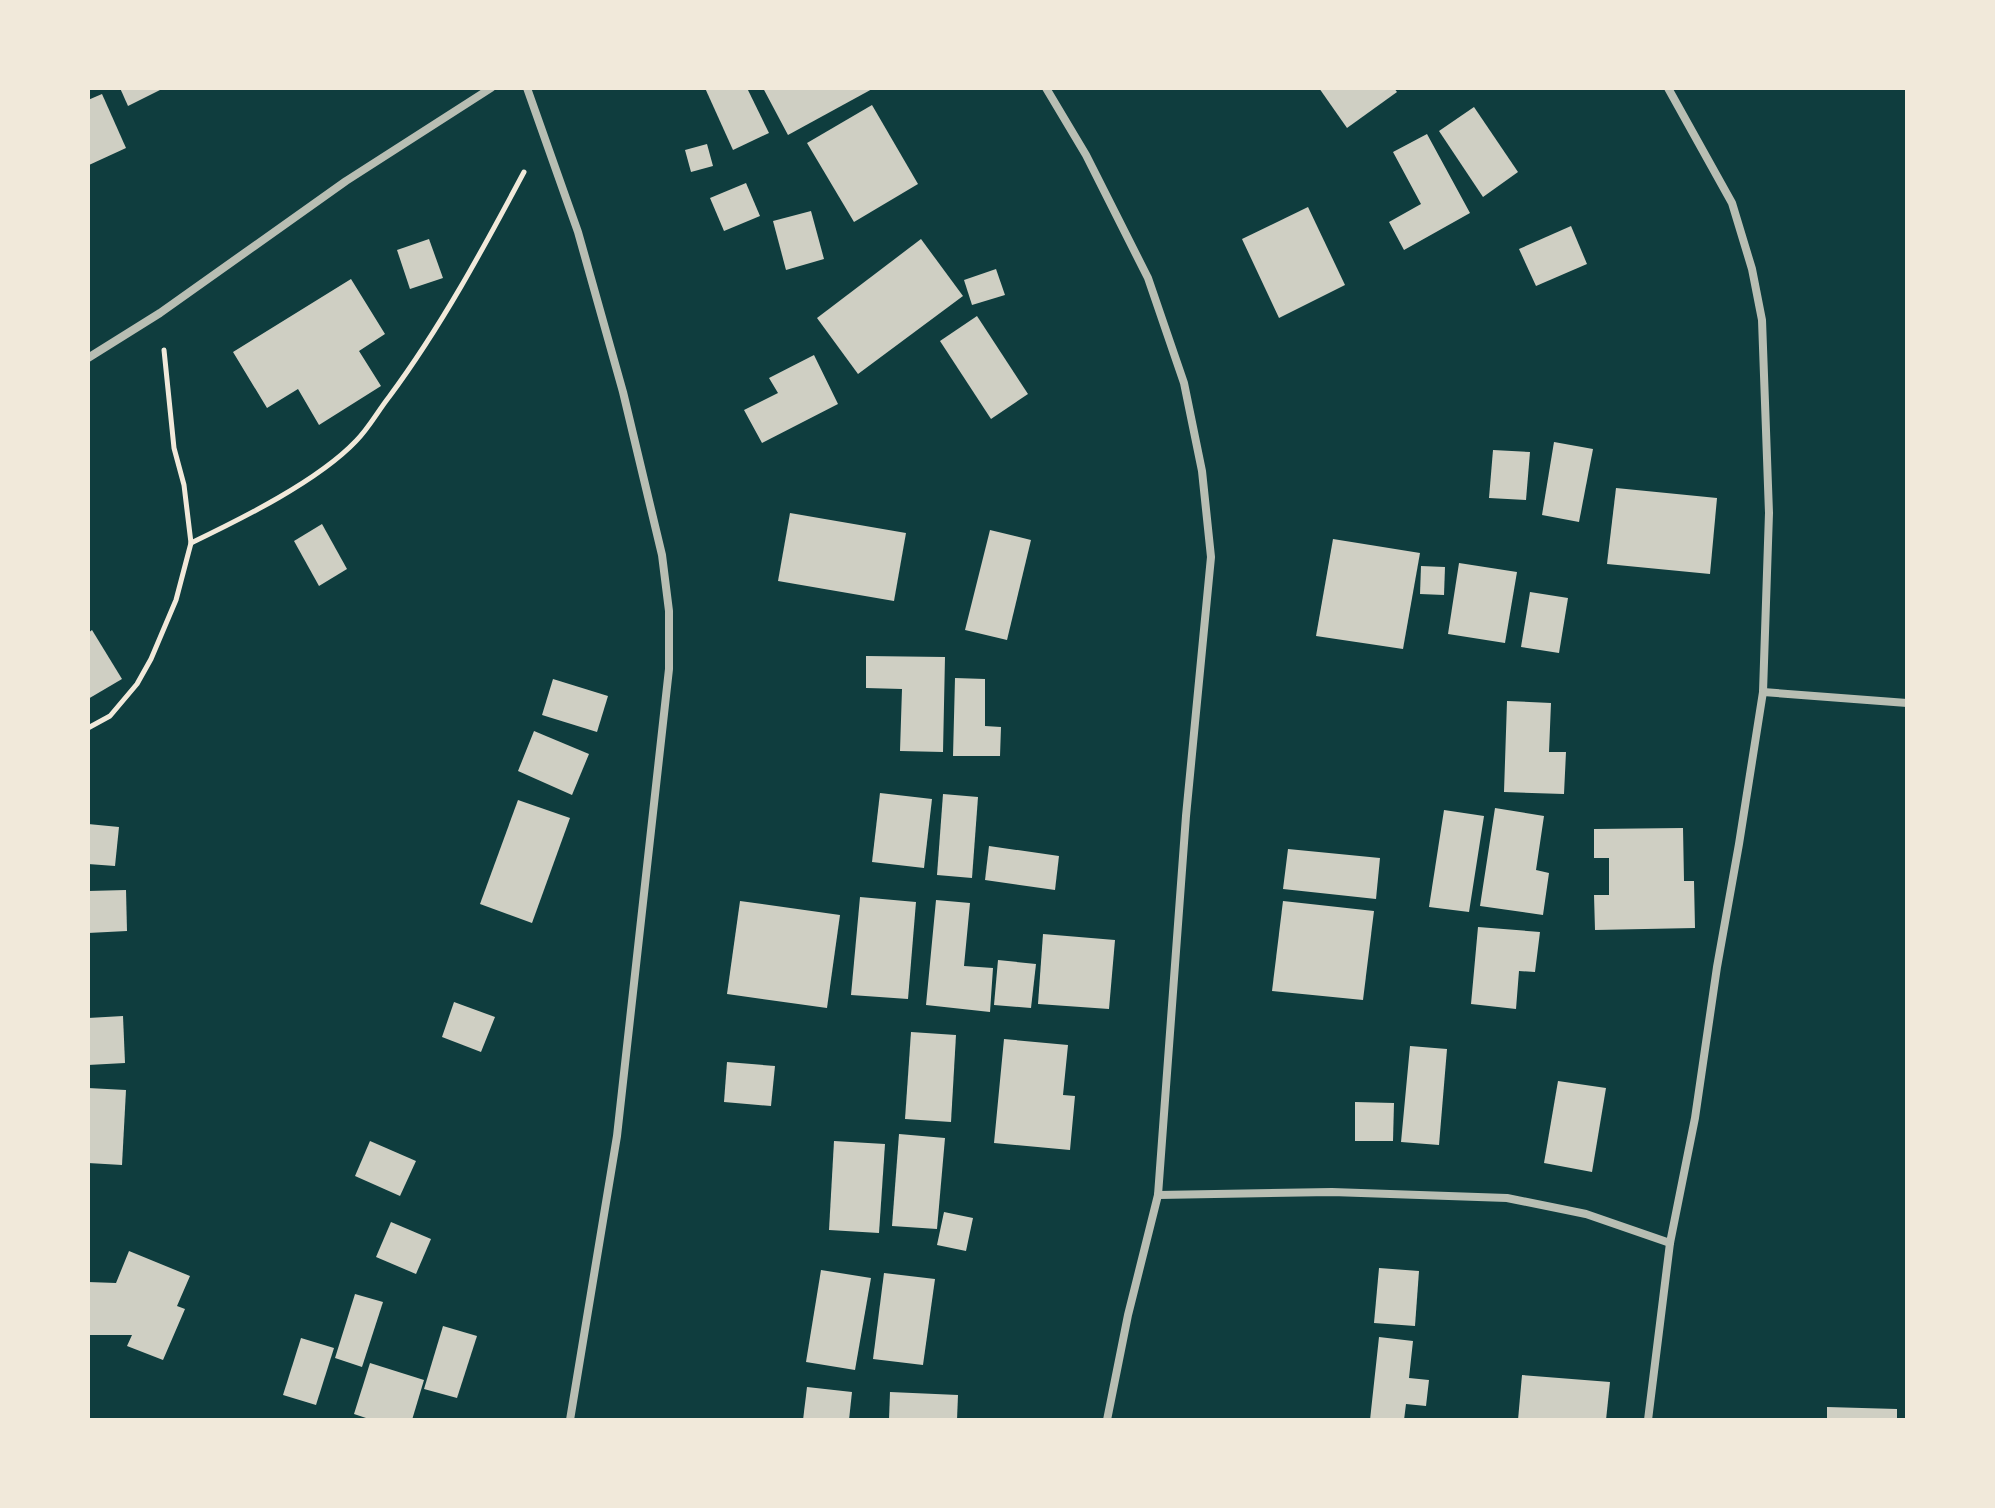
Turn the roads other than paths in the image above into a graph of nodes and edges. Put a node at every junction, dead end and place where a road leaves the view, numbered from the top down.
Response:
1 (491, 88) edge
2 (527, 88) edge
3 (1046, 88) edge
4 (1668, 88) edge
5 (88, 358) edge
6 (1763, 692) junction
7 (1907, 703) edge
8 (1158, 1195) junction
9 (1670, 1243) junction
10 (570, 1420) edge
11 (1107, 1420) edge
12 (1648, 1420) edge

1 - 5 street
2 - 10 street
3 - 8 street
4 - 6 street
6 - 7 street
6 - 9 street
8 - 9 street
8 - 11 street
9 - 12 street

